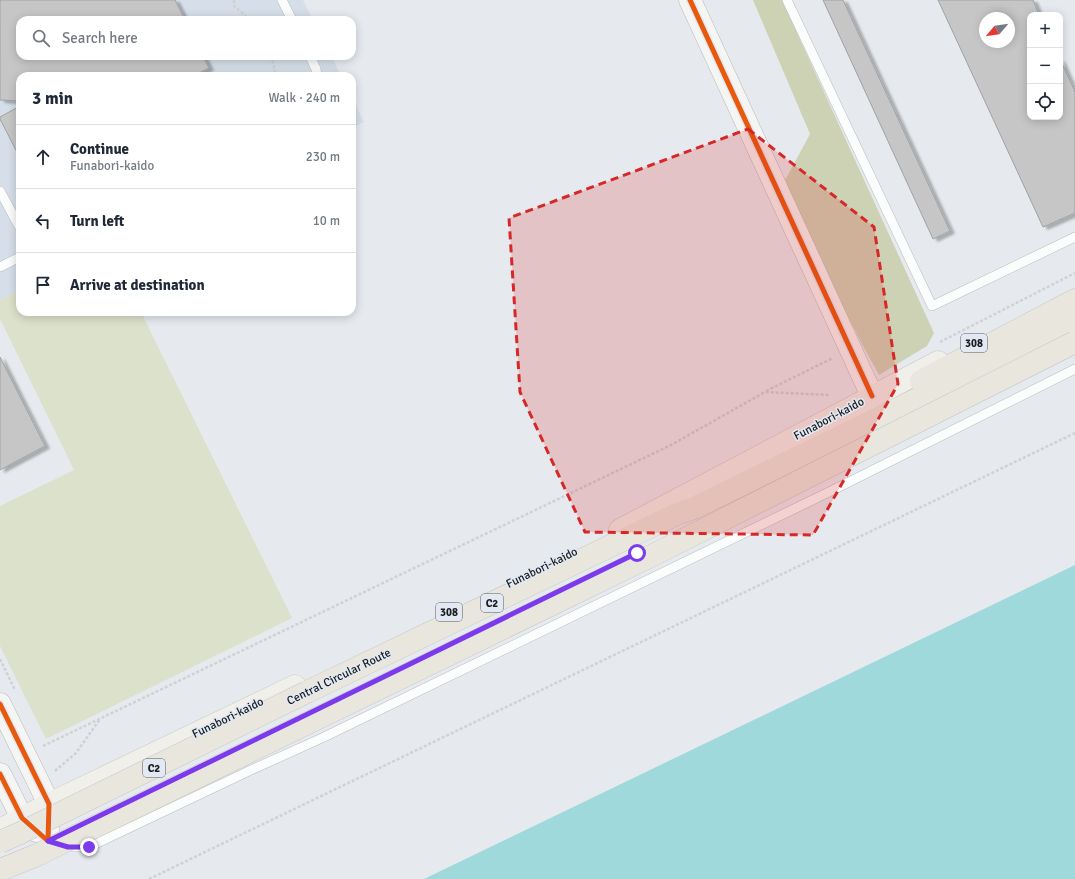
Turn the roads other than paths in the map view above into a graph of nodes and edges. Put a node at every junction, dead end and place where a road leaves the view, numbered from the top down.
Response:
1 (282, 0) edge
2 (690, 0) edge
3 (787, 0) edge
4 (290, 16) edge
5 (312, 60) edge
6 (316, 72) edge
7 (1, 195) edge
8 (16, 221) edge
9 (1075, 237) edge
10 (16, 259) edge
11 (0, 267) edge
12 (1075, 289) edge
13 (1075, 300) edge
14 (1075, 322) edge
15 (1075, 325) edge
16 (1075, 342) edge
17 (1075, 348) edge
18 (1075, 369) edge
19 (872, 396) junction
20 (677, 514) junction
21 (653, 555) junction
22 (8, 698) edge
23 (0, 774) edge
24 (49, 804) junction
25 (22, 818) junction
26 (0, 830) edge
27 (48, 841) junction
28 (0, 842) edge
29 (0, 869) edge

1 - 4 lane
2 - 19 street
3 - 9 lane
5 - 6 lane
7 - 8 lane
10 - 11 lane
12 - 19 main road, Funabori-kaido / 308
13 - 20 highway
14 - 20 highway
15 - 21 highway, bridge
16 - 21 highway, bridge
17 - 27 main road, 308
18 - 27 lane
19 - 24 main road, Funabori-kaido / 308
20 - 28 highway, Central Circular Route / C2, bridge
21 - 29 highway, C2, bridge
22 - 24 street
23 - 25 street
24 - 25 main road, Funabori-kaido / 308
24 - 27 street
25 - 26 main road, Funabori-kaido / 308
25 - 27 street
27 - 29 main road, 308

